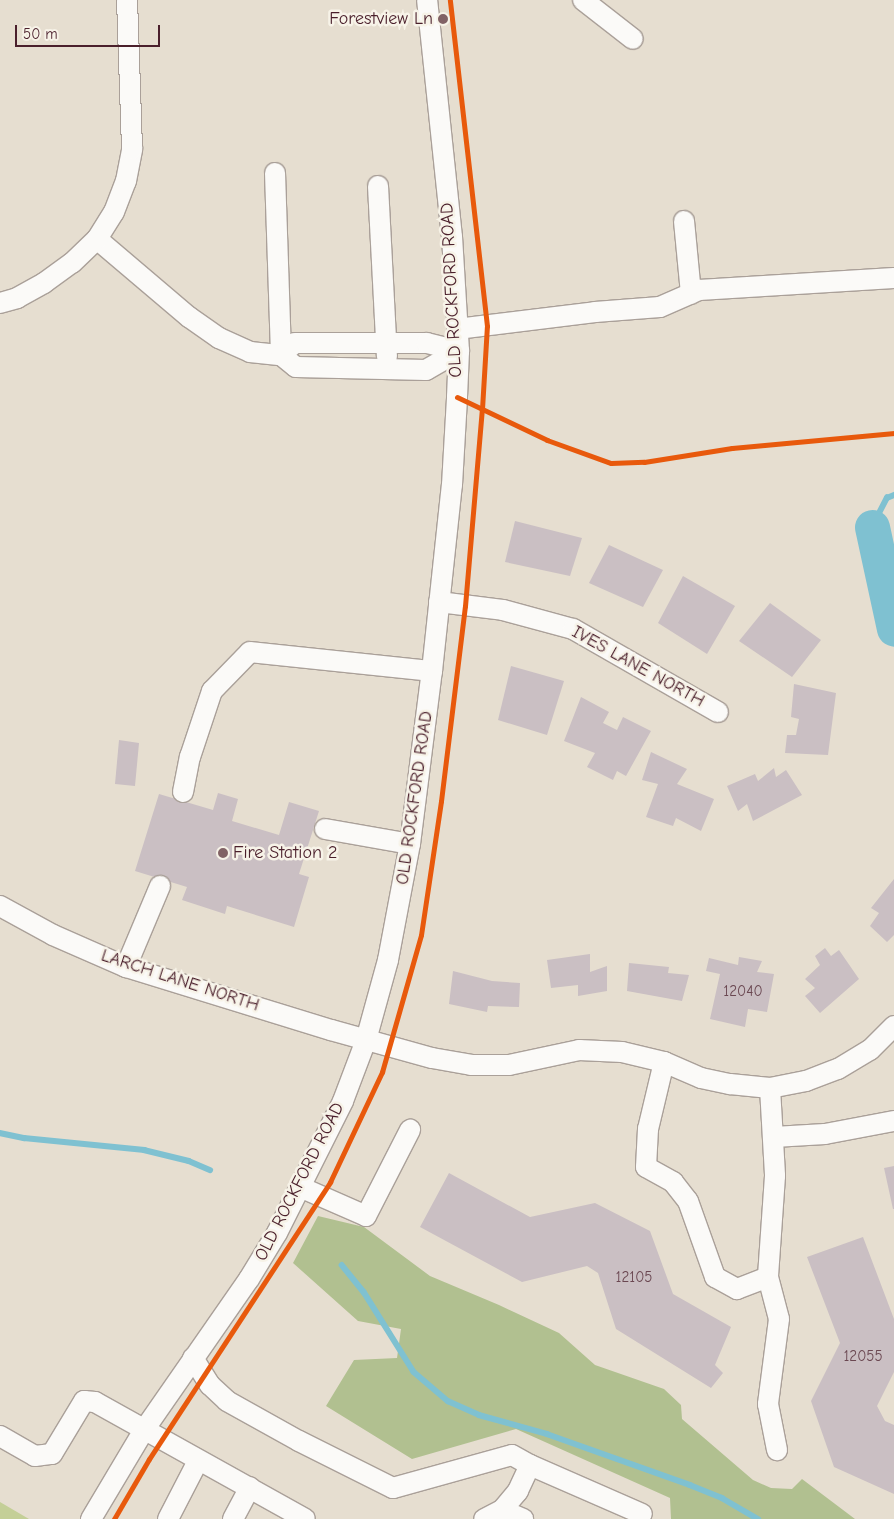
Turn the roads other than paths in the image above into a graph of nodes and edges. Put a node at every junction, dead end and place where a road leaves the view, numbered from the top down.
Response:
1 (127, 0) edge
2 (427, 0) edge
3 (583, 0) edge
4 (634, 39) dead end
5 (275, 173) dead end
6 (378, 186) dead end
7 (684, 221) dead end
8 (97, 239) junction
9 (894, 278) edge
10 (691, 294) junction
11 (0, 303) edge
12 (458, 330) junction
13 (386, 343) junction
14 (459, 351) junction
15 (281, 355) junction
16 (387, 369) junction
17 (439, 602) junction
18 (432, 672) junction
19 (718, 712) dead end
20 (183, 792) dead end
21 (325, 829) dead end
22 (410, 844) junction
23 (160, 886) dead end
24 (0, 906) edge
25 (126, 967) junction
26 (894, 1026) edge
27 (366, 1040) junction
28 (664, 1062) junction
29 (770, 1088) junction
30 (894, 1121) edge
31 (410, 1130) dead end
32 (774, 1138) junction
33 (300, 1188) junction
34 (768, 1277) junction
35 (193, 1358) junction
36 (144, 1430) junction
37 (0, 1436) edge
38 (777, 1450) dead end
39 (198, 1460) junction
40 (530, 1465) junction
41 (250, 1487) junction
42 (502, 1510) junction
43 (642, 1514) dead end
44 (91, 1519) edge
45 (168, 1519) edge
46 (233, 1519) edge
47 (304, 1519) edge
48 (484, 1519) edge
49 (523, 1519) edge

1 - 8 street
2 - 12 street, OLD ROCKFORD ROAD
3 - 4 street
5 - 15 street
6 - 13 street
7 - 10 street
8 - 11 street
8 - 15 street
9 - 10 street
10 - 12 street
12 - 14 street, OLD ROCKFORD ROAD
13 - 14 street
13 - 15 street
13 - 16 street
14 - 16 street
14 - 17 street, OLD ROCKFORD ROAD
15 - 16 street
17 - 18 street, OLD ROCKFORD ROAD
17 - 19 street, IVES LANE NORTH
18 - 20 street
18 - 22 street, OLD ROCKFORD ROAD
21 - 22 street
22 - 27 street, OLD ROCKFORD ROAD
23 - 25 street
24 - 25 street, LARCH LANE NORTH
25 - 27 street, LARCH LANE NORTH
26 - 29 street, LARCH LANE NORTH
27 - 28 street, LARCH LANE NORTH
27 - 33 street, OLD ROCKFORD ROAD
28 - 29 street, LARCH LANE NORTH
28 - 34 street
29 - 32 street
30 - 32 street
31 - 33 street
32 - 34 street
33 - 35 street, OLD ROCKFORD ROAD
34 - 38 street
35 - 36 street, OLD ROCKFORD ROAD
35 - 40 street
36 - 37 street
36 - 39 street
36 - 44 street, OLD ROCKFORD ROAD
39 - 41 street
39 - 45 street
40 - 42 street
40 - 43 street
41 - 46 street
41 - 47 street
42 - 48 street
42 - 49 street

